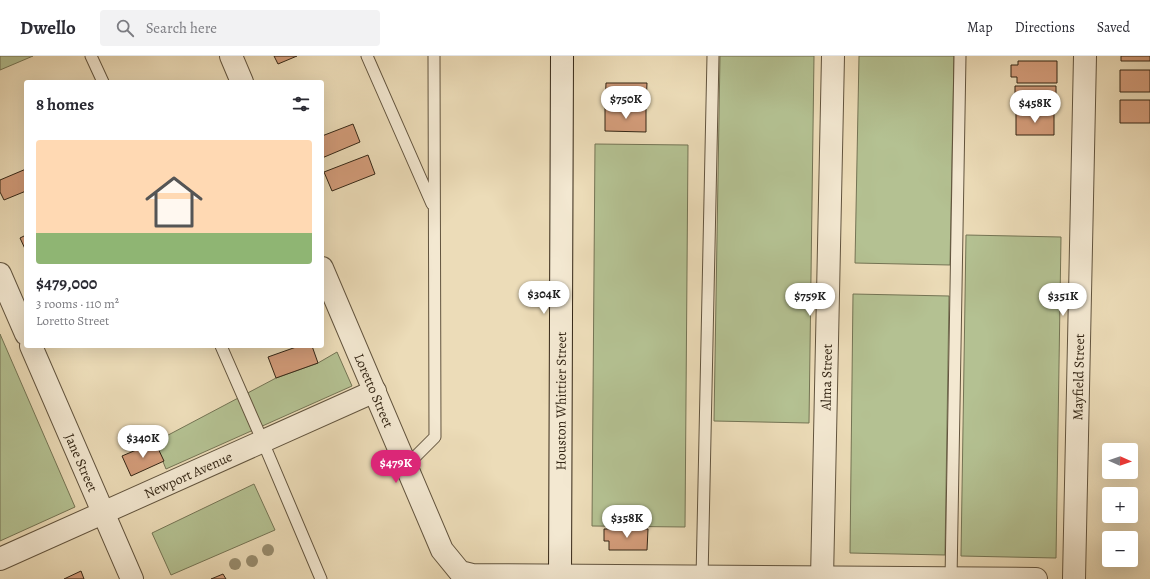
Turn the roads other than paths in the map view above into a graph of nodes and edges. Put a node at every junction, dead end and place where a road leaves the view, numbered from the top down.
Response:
1 (91, 56) edge
2 (231, 56) edge
3 (367, 56) edge
4 (434, 56) edge
5 (562, 56) edge
6 (713, 56) edge
7 (832, 56) edge
8 (960, 56) edge
9 (1085, 56) edge
10 (102, 80) edge
11 (241, 80) edge
12 (434, 208) junction
13 (324, 273) edge
14 (0, 274) edge
15 (24, 329) edge
16 (32, 348) edge
17 (222, 348) edge
18 (376, 392) junction
19 (263, 442) junction
20 (406, 465) junction
21 (103, 513) junction
22 (0, 559) edge
23 (560, 577) edge
24 (702, 577) edge
25 (822, 578) edge
26 (132, 579) edge
27 (320, 579) edge
28 (951, 579) edge
29 (1036, 579) edge
30 (1074, 579) edge

1 - 10 lane
2 - 11 street
3 - 12 lane
4 - 12 lane
5 - 23 street, Houston Whittier Street
6 - 24 lane
7 - 25 street, Alma Street
8 - 28 lane
9 - 30 street, Mayfield Street
12 - 20 lane
13 - 18 street, Loretto Street
14 - 15 street
16 - 21 street, Jane Street
17 - 19 lane
18 - 19 street, Newport Avenue
18 - 20 street, Loretto Street
19 - 21 street, Newport Avenue
19 - 27 lane
20 - 23 street, Loretto Street
21 - 22 street, Newport Avenue
21 - 26 street, Jane Street
23 - 24 street, Loretto Street
24 - 25 street, Loretto Street
25 - 28 street, Loretto Street
28 - 29 street, Loretto Street

